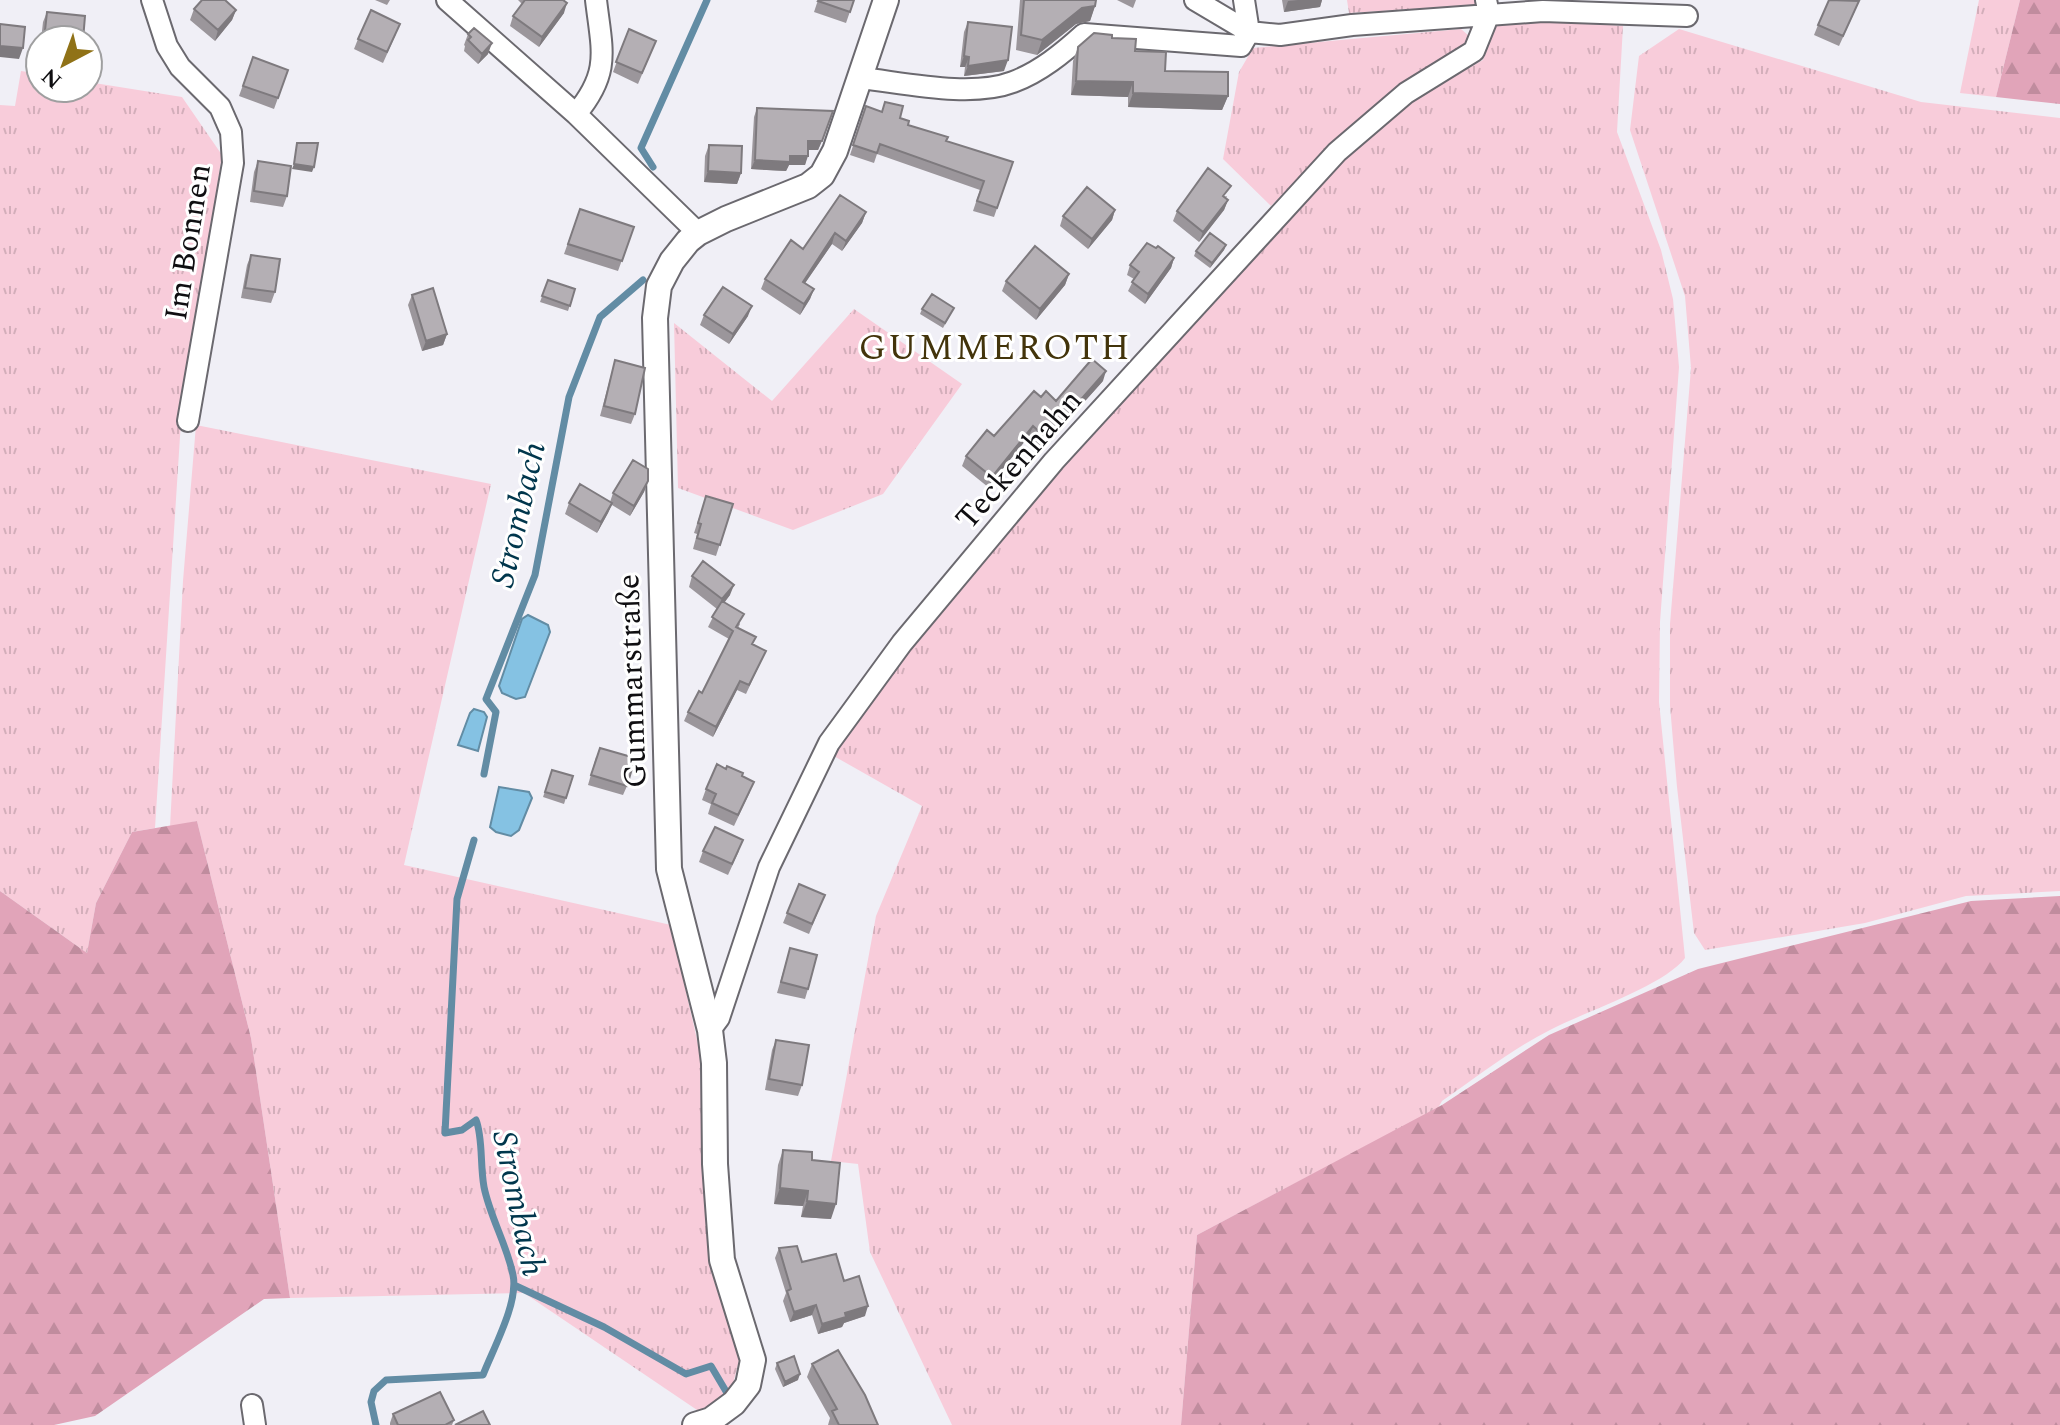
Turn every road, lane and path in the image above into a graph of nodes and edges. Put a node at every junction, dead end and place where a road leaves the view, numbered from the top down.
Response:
1 (152, 0) edge
2 (447, 0) edge
3 (596, 0) edge
4 (886, 0) edge
5 (1195, 0) edge
6 (1244, 0) edge
7 (1488, 7) edge
8 (1687, 16) dead end
9 (1249, 32) junction
10 (861, 78) junction
11 (576, 114) junction
12 (698, 233) junction
13 (188, 421) dead end
14 (710, 1030) junction
15 (695, 1425) edge

1 - 13 street, Im Bonnen
2 - 11 street
3 - 11 street
4 - 10 street, Gummarstraße
5 - 9 street
6 - 9 street
7 - 8 street
7 - 9 street
7 - 14 street, Teckenhahn
9 - 10 street
10 - 12 street, Gummarstraße
11 - 12 street
12 - 14 street, Gummarstraße
14 - 15 street, Gummarstraße

